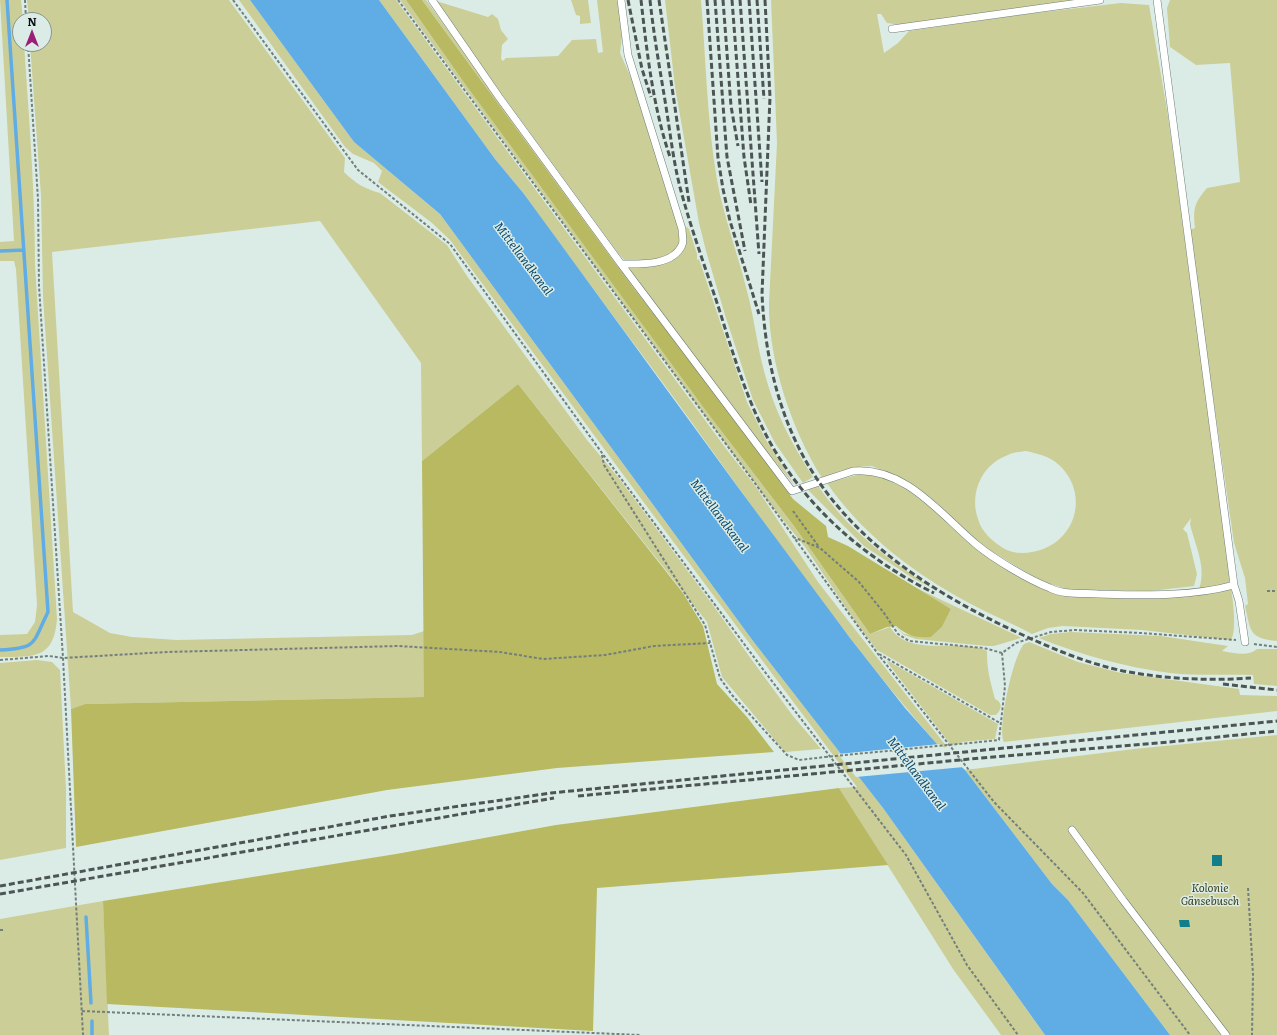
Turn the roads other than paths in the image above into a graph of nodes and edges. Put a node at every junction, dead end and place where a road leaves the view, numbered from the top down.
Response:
1 (432, 0) edge
2 (621, 0) edge
3 (1100, 0) edge
4 (1157, 0) edge
5 (892, 29) dead end
6 (621, 264) junction
7 (1234, 585) junction
8 (1245, 642) road end
9 (1072, 830) dead end
10 (1226, 1035) edge

1 - 6 lane
2 - 6 lane
3 - 5 lane
4 - 7 lane
6 - 7 lane
7 - 8 lane
9 - 10 lane

